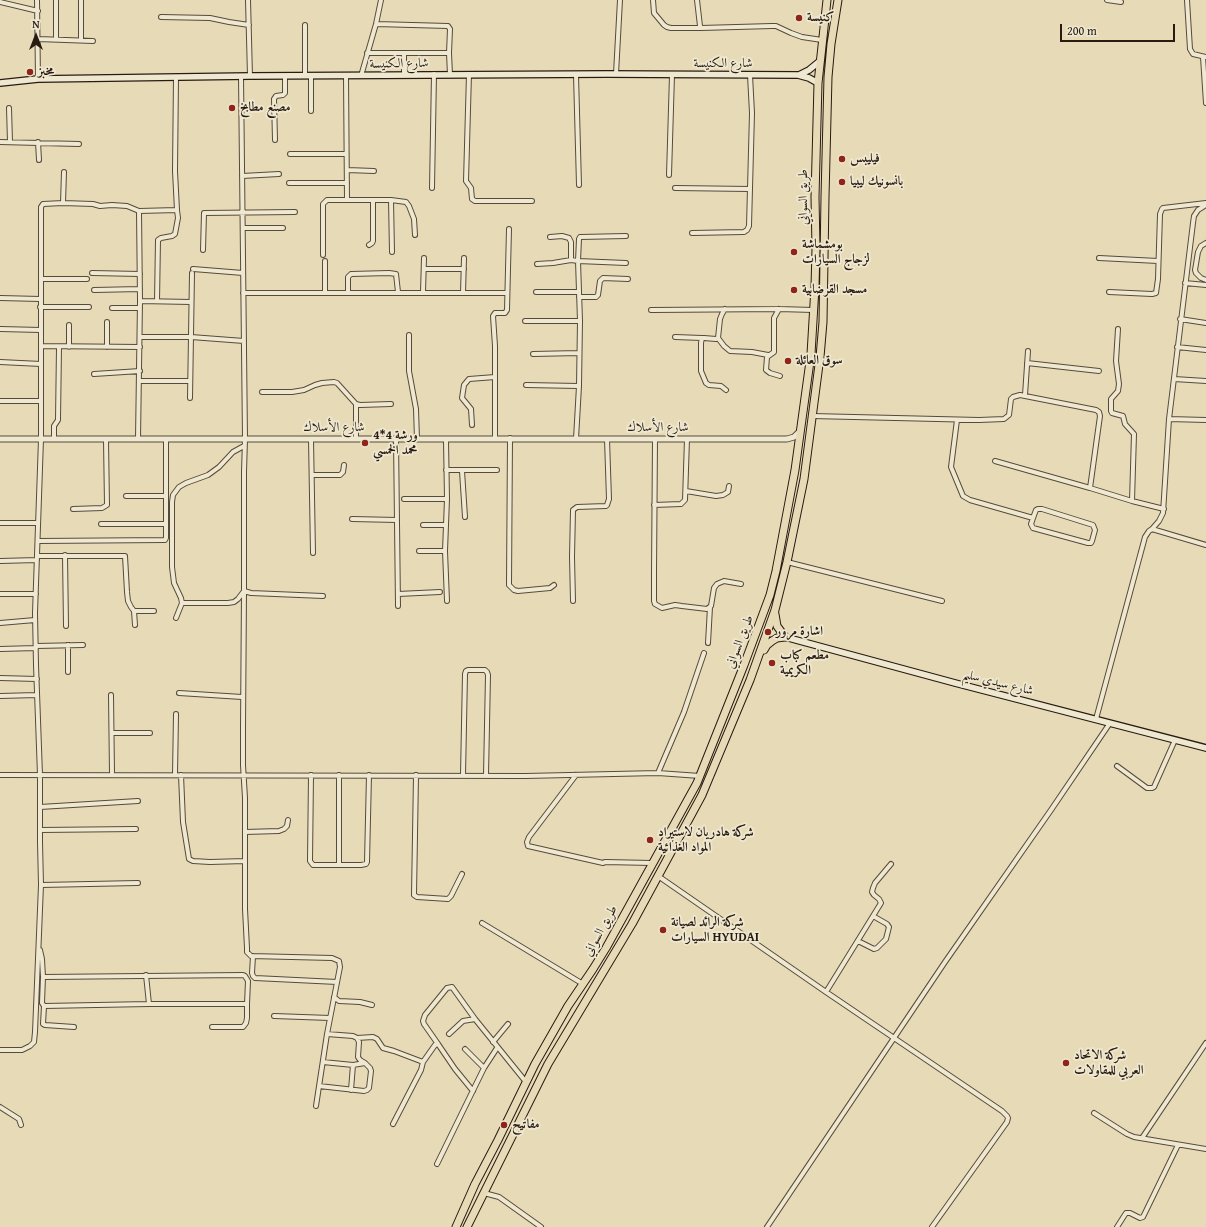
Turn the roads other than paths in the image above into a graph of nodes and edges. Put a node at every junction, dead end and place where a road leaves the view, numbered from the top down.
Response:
1 (37, 0) edge
2 (56, 0) edge
3 (81, 0) edge
4 (248, 0) edge
5 (381, 0) edge
6 (620, 0) edge
7 (653, 0) edge
8 (697, 0) edge
9 (827, 0) edge
10 (838, 0) edge
11 (1107, 0) edge
12 (1187, 0) edge
13 (0, 2) edge
14 (1121, 2) dead end
15 (38, 11) junction
16 (161, 17) dead end
17 (376, 24) junction
18 (249, 25) junction
19 (305, 25) dead end
20 (701, 28) junction
21 (38, 39) junction
22 (56, 39) junction
23 (80, 40) junction
24 (822, 40) junction
25 (93, 41) dead end
26 (367, 53) junction
27 (404, 53) junction
28 (449, 53) junction
29 (1204, 57) edge
30 (820, 61) junction
31 (434, 74) junction
32 (470, 74) junction
33 (616, 74) junction
34 (404, 75) junction
35 (450, 75) junction
36 (576, 75) junction
37 (672, 75) junction
38 (750, 75) junction
39 (798, 75) junction
40 (241, 76) junction
41 (250, 76) junction
42 (285, 76) junction
43 (308, 76) junction
44 (346, 76) junction
45 (361, 76) junction
46 (176, 77) junction
47 (38, 79) junction
48 (0, 83) edge
49 (818, 83) junction
50 (1206, 103) edge
51 (9, 108) dead end
52 (311, 111) dead end
53 (275, 140) dead end
54 (0, 142) edge
55 (10, 142) junction
56 (38, 142) junction
57 (79, 144) dead end
58 (290, 154) dead end
59 (346, 154) junction
60 (38, 160) dead end
61 (347, 170) junction
62 (374, 171) dead end
63 (64, 172) dead end
64 (279, 174) dead end
65 (669, 175) dead end
66 (242, 176) junction
67 (289, 183) dead end
68 (347, 183) junction
69 (579, 185) dead end
70 (432, 188) dead end
71 (675, 188) dead end
72 (750, 189) junction
73 (347, 200) junction
74 (373, 200) junction
75 (391, 200) junction
76 (532, 201) dead end
77 (64, 203) junction
78 (1206, 204) edge
79 (177, 210) junction
80 (139, 211) junction
81 (243, 212) junction
82 (295, 212) dead end
83 (243, 228) junction
84 (284, 228) dead end
85 (509, 229) dead end
86 (692, 233) dead end
87 (415, 234) dead end
88 (626, 236) dead end
89 (550, 237) dead end
90 (1206, 243) edge
91 (368, 245) dead end
92 (203, 250) dead end
93 (392, 252) dead end
94 (323, 255) dead end
95 (424, 258) dead end
96 (464, 258) dead end
97 (1099, 258) dead end
98 (571, 260) junction
99 (325, 261) dead end
100 (578, 261) junction
101 (1158, 261) junction
102 (626, 263) dead end
103 (537, 264) dead end
104 (424, 269) junction
105 (464, 270) junction
106 (243, 273) junction
107 (92, 274) dead end
108 (140, 274) junction
109 (628, 278) dead end
110 (41, 279) junction
111 (87, 279) dead end
112 (1206, 280) edge
113 (1185, 283) junction
114 (1206, 285) edge
115 (140, 289) junction
116 (94, 290) dead end
117 (243, 292) junction
118 (398, 292) junction
119 (423, 292) junction
120 (536, 292) dead end
121 (579, 292) junction
122 (1109, 292) dead end
123 (325, 293) junction
124 (348, 293) junction
125 (463, 293) junction
126 (507, 293) junction
127 (579, 297) junction
128 (0, 298) edge
129 (40, 299) junction
130 (140, 301) junction
131 (157, 301) junction
132 (191, 302) junction
133 (40, 307) junction
134 (89, 307) dead end
135 (112, 308) dead end
136 (140, 308) junction
137 (726, 309) junction
138 (779, 309) junction
139 (651, 310) dead end
140 (813, 310) junction
141 (1180, 319) junction
142 (525, 321) dead end
143 (580, 321) junction
144 (107, 322) dead end
145 (1206, 323) edge
146 (69, 325) dead end
147 (0, 329) edge
148 (1118, 329) dead end
149 (41, 330) junction
150 (409, 335) dead end
151 (140, 337) junction
152 (191, 337) junction
153 (675, 337) dead end
154 (702, 338) junction
155 (718, 338) junction
156 (244, 341) junction
157 (41, 346) junction
158 (59, 347) junction
159 (68, 347) junction
160 (107, 347) junction
161 (140, 347) junction
162 (1177, 347) junction
163 (1206, 350) edge
164 (1028, 351) dead end
165 (579, 353) junction
166 (533, 354) dead end
167 (768, 355) junction
168 (0, 362) edge
169 (1028, 363) junction
170 (41, 364) junction
171 (140, 371) junction
172 (1099, 371) dead end
173 (94, 374) dead end
174 (780, 376) dead end
175 (495, 377) junction
176 (1174, 379) junction
177 (140, 381) junction
178 (190, 381) junction
179 (1206, 381) edge
180 (526, 385) dead end
181 (579, 386) junction
182 (726, 390) dead end
183 (262, 392) dead end
184 (1025, 395) junction
185 (190, 398) dead end
186 (0, 401) edge
187 (40, 401) junction
188 (356, 404) junction
189 (391, 404) dead end
190 (812, 416) junction
191 (1169, 419) junction
192 (957, 420) junction
193 (1206, 420) edge
194 (472, 425) dead end
195 (801, 430) junction
196 (510, 438) junction
197 (0, 439) edge
198 (41, 439) junction
199 (54, 439) junction
200 (166, 439) junction
201 (417, 439) junction
202 (495, 439) junction
203 (576, 439) junction
204 (607, 439) junction
205 (655, 439) junction
206 (687, 439) junction
207 (787, 439) junction
208 (106, 440) junction
209 (138, 440) junction
210 (245, 440) junction
211 (311, 440) junction
212 (356, 440) junction
213 (396, 440) junction
214 (446, 440) junction
215 (244, 446) junction
216 (798, 448) junction
217 (995, 461) dead end
218 (344, 465) dead end
219 (446, 470) junction
220 (497, 470) dead end
221 (462, 471) junction
222 (312, 475) junction
223 (729, 486) dead end
224 (1090, 488) junction
225 (686, 491) junction
226 (126, 496) dead end
227 (166, 496) junction
228 (404, 499) dead end
229 (447, 499) junction
230 (1132, 501) junction
231 (654, 505) junction
232 (73, 509) dead end
233 (1164, 509) junction
234 (465, 517) dead end
235 (1033, 518) junction
236 (352, 519) dead end
237 (397, 520) junction
238 (0, 523) edge
239 (38, 523) junction
240 (101, 524) dead end
241 (166, 524) junction
242 (423, 525) dead end
243 (446, 525) junction
244 (1152, 529) junction
245 (38, 541) junction
246 (1206, 545) edge
247 (419, 550) dead end
248 (446, 551) junction
249 (313, 553) dead end
250 (65, 556) junction
251 (37, 558) junction
252 (0, 561) edge
253 (788, 562) junction
254 (741, 584) dead end
255 (554, 585) dead end
256 (244, 591) junction
257 (440, 592) dead end
258 (0, 594) edge
259 (36, 594) junction
260 (398, 594) junction
261 (323, 596) dead end
262 (447, 600) dead end
263 (573, 601) dead end
264 (942, 601) dead end
265 (182, 604) junction
266 (398, 606) dead end
267 (710, 607) junction
268 (775, 610) junction
269 (134, 611) junction
270 (154, 611) dead end
271 (176, 618) dead end
272 (35, 620) junction
273 (0, 623) edge
274 (135, 625) dead end
275 (66, 626) dead end
276 (785, 637) junction
277 (708, 643) dead end
278 (68, 645) junction
279 (83, 645) dead end
280 (36, 647) junction
281 (0, 649) edge
282 (704, 653) dead end
283 (758, 659) junction
284 (68, 672) dead end
285 (0, 678) edge
286 (37, 679) junction
287 (179, 693) dead end
288 (37, 695) junction
289 (111, 695) dead end
290 (0, 696) edge
291 (242, 697) junction
292 (176, 714) dead end
293 (1096, 719) junction
294 (1110, 723) junction
295 (112, 732) junction
296 (150, 733) dead end
297 (1175, 740) junction
298 (1206, 748) edge
299 (1117, 766) dead end
300 (658, 773) junction
301 (112, 774) junction
302 (0, 775) edge
303 (40, 775) junction
304 (175, 775) junction
305 (181, 775) junction
306 (244, 775) junction
307 (311, 775) junction
308 (339, 775) junction
309 (369, 775) junction
310 (416, 775) junction
311 (463, 775) junction
312 (486, 775) junction
313 (576, 775) junction
314 (700, 776) junction
315 (138, 801) dead end
316 (687, 801) junction
317 (40, 807) junction
318 (696, 807) junction
319 (677, 818) junction
320 (288, 820) dead end
321 (684, 826) junction
322 (136, 829) dead end
323 (40, 830) junction
324 (245, 832) junction
325 (245, 861) junction
326 (652, 863) junction
327 (891, 864) dead end
328 (339, 865) junction
329 (462, 874) dead end
330 (658, 876) junction
331 (138, 883) dead end
332 (41, 885) junction
333 (873, 916) junction
334 (482, 923) dead end
335 (858, 941) junction
336 (39, 946) junction
337 (252, 956) junction
338 (146, 975) junction
339 (43, 977) junction
340 (336, 982) junction
341 (583, 984) junction
342 (826, 992) junction
343 (334, 997) junction
344 (149, 1004) junction
345 (248, 1004) junction
346 (372, 1005) dead end
347 (44, 1006) junction
348 (274, 1016) dead end
349 (330, 1018) junction
350 (474, 1019) junction
351 (508, 1024) dead end
352 (212, 1026) dead end
353 (74, 1027) dead end
354 (327, 1034) junction
355 (449, 1034) dead end
356 (357, 1038) junction
357 (895, 1038) junction
358 (492, 1042) junction
359 (1206, 1043) edge
360 (438, 1044) junction
361 (497, 1048) junction
362 (465, 1049) dead end
363 (0, 1050) edge
364 (323, 1062) junction
365 (365, 1062) junction
366 (423, 1062) junction
367 (353, 1065) junction
368 (484, 1068) junction
369 (526, 1082) junction
370 (319, 1086) junction
371 (351, 1090) junction
372 (472, 1091) junction
373 (316, 1106) dead end
374 (0, 1107) edge
375 (1094, 1113) dead end
376 (393, 1124) dead end
377 (21, 1125) dead end
378 (1142, 1138) junction
379 (1178, 1145) junction
380 (1206, 1149) edge
381 (437, 1164) dead end
382 (483, 1193) junction
383 (456, 1227) edge
384 (467, 1227) edge
385 (542, 1227) edge
386 (767, 1227) edge
387 (932, 1227) edge
388 (1117, 1227) edge

1 - 15 street
2 - 22 street
3 - 23 street
4 - 18 street
5 - 17 street
6 - 33 street
7 - 20 street
8 - 20 street
9 - 24 highway, طريق السواني
10 - 190 highway, طريق السواني
11 - 14 street
12 - 29 street
13 - 15 street
15 - 21 street
16 - 18 street
17 - 26 street
17 - 28 street
18 - 41 street
19 - 43 street
20 - 24 street
21 - 22 street
21 - 47 street
22 - 23 street
23 - 25 street
24 - 30 highway, طريق السواني
26 - 27 street
26 - 45 street
27 - 28 street
27 - 34 street
28 - 35 street
29 - 50 street
30 - 39 main road
30 - 49 highway, طريق السواني
31 - 34 main road, شارع الكنيسة
31 - 35 main road, شارع الكنيسة
31 - 70 street
32 - 35 main road, شارع الكنيسة
32 - 36 main road, شارع الكنيسة
32 - 76 street
33 - 36 main road, شارع الكنيسة
33 - 37 main road, شارع الكنيسة
34 - 45 main road, شارع الكنيسة
36 - 69 street
37 - 38 main road, شارع الكنيسة
37 - 65 street
38 - 39 main road, شارع الكنيسة
38 - 72 street
39 - 49 main road, شارع الكنيسة
40 - 41 main road, شارع الكنيسة
40 - 46 main road, شارع الكنيسة
40 - 66 street
41 - 42 main road, شارع الكنيسة
42 - 43 main road, شارع الكنيسة
42 - 53 street
43 - 44 main road, شارع الكنيسة
43 - 52 street
44 - 45 main road, شارع الكنيسة
44 - 59 street
46 - 47 main road, شارع الكنيسة
46 - 79 street
47 - 48 main road, شارع الكنيسة
49 - 140 highway, طريق السواني
51 - 55 street
54 - 55 street
55 - 56 street
56 - 57 street
56 - 60 street
58 - 59 street
59 - 61 street
61 - 62 street
61 - 68 street
63 - 77 street
64 - 66 street
66 - 81 street
67 - 68 street
68 - 73 street
71 - 72 street
72 - 86 street
73 - 74 street
73 - 94 street
74 - 75 street
74 - 91 street
75 - 87 street
75 - 93 street
77 - 80 street
77 - 110 street
78 - 101 street
78 - 113 street
79 - 80 street
79 - 131 street
80 - 108 street
81 - 82 street
81 - 83 street
81 - 92 street
83 - 84 street
83 - 106 street
85 - 126 street
88 - 100 street
89 - 98 street
90 - 112 street
95 - 104 street
96 - 105 street
97 - 101 street
98 - 100 street
98 - 103 street
99 - 123 street
100 - 102 street
100 - 121 street
101 - 122 street
104 - 105 street
104 - 119 street
105 - 125 street
106 - 117 street
106 - 132 street
107 - 108 street
108 - 115 street
109 - 127 street
110 - 111 street
110 - 129 street
113 - 114 street
113 - 141 street
115 - 116 street
115 - 130 street
117 - 123 street
117 - 156 street
118 - 119 street
118 - 124 street
118 - 124 street
119 - 125 street
120 - 121 street
121 - 127 street
123 - 124 street
125 - 126 street
126 - 175 street
127 - 143 street
128 - 129 street
129 - 133 street
130 - 131 street
130 - 136 street
131 - 132 street
132 - 152 street
133 - 134 street
133 - 149 street
135 - 136 street
136 - 151 street
137 - 138 street
137 - 139 street
137 - 155 street
138 - 140 street
138 - 167 street
140 - 195 highway, طريق السواني
141 - 145 street
141 - 162 street
142 - 143 street
143 - 165 street
144 - 160 street
146 - 159 street
147 - 149 street
148 - 230 street
149 - 157 street
150 - 201 street
151 - 152 street
151 - 161 street
152 - 156 street
152 - 178 street
153 - 154 street
154 - 155 street
154 - 182 street
155 - 167 street
156 - 210 street
157 - 158 street
157 - 170 street
158 - 159 street
158 - 199 street
159 - 160 street
160 - 161 street
161 - 171 street
162 - 163 street
162 - 176 street
164 - 169 street
165 - 166 street
165 - 181 street
167 - 174 street
168 - 170 street
169 - 172 street
169 - 184 street
170 - 187 street
171 - 173 street
171 - 177 street
175 - 194 street
175 - 202 street
176 - 179 street
176 - 191 street
177 - 178 street
177 - 209 street
178 - 185 street
180 - 181 street
181 - 203 street
183 - 188 street
184 - 192 street
184 - 224 street
186 - 187 street
187 - 198 street
188 - 189 street
188 - 212 street
190 - 192 street
190 - 253 highway, طريق السواني
191 - 193 street
191 - 233 street
192 - 235 street
195 - 207 street
195 - 216 highway, طريق السواني
196 - 202 street, شارع الأسلاك
196 - 203 street, شارع الأسلاك
196 - 255 street
197 - 198 street, شارع الأسلاك
198 - 199 street, شارع الأسلاك
198 - 239 street
199 - 208 street, شارع الأسلاك
200 - 209 street, شارع الأسلاك
200 - 210 street, شارع الأسلاك
200 - 227 street
201 - 213 street, شارع الأسلاك
201 - 214 street, شارع الأسلاك
202 - 214 street, شارع الأسلاك
203 - 204 street, شارع الأسلاك
204 - 205 street, شارع الأسلاك
204 - 263 street
205 - 206 street, شارع الأسلاك
205 - 231 street
206 - 207 street, شارع الأسلاك
206 - 225 street
207 - 216 street
208 - 209 street, شارع الأسلاك
208 - 232 street
210 - 211 street, شارع الأسلاك
210 - 215 street
211 - 212 street, شارع الأسلاك
211 - 222 street
212 - 213 street, شارع الأسلاك
213 - 237 street
214 - 219 street
215 - 256 street
215 - 265 street
216 - 314 highway, طريق السواني
217 - 224 street
218 - 222 street
219 - 221 street
219 - 229 street
220 - 221 street
221 - 234 street
222 - 249 street
223 - 225 street
224 - 230 street
225 - 231 street
226 - 227 street
227 - 241 street
228 - 229 street
229 - 243 street
230 - 233 street
231 - 267 street
233 - 244 street
235 - 235 street
236 - 237 street
237 - 260 street
238 - 239 street
239 - 245 street
240 - 241 street
241 - 245 street
242 - 243 street
243 - 248 street
244 - 246 street
244 - 293 street
245 - 251 street
247 - 248 street
248 - 262 street
250 - 251 street
250 - 269 street
250 - 275 street
251 - 252 street
251 - 259 street
253 - 264 street
253 - 268 highway, طريق السواني
254 - 267 street
256 - 261 street
256 - 265 street
256 - 291 street
257 - 260 street
258 - 259 street
259 - 272 street
260 - 266 street
265 - 271 street
267 - 277 street
268 - 276 highway
268 - 283 highway, طريق السواني
269 - 270 street
269 - 274 street
272 - 273 street
272 - 280 street
276 - 283 highway
276 - 293 main road, شارع سيدي سليم
278 - 279 street
278 - 280 street
278 - 284 street
280 - 281 street
280 - 286 street
282 - 300 street
283 - 318 highway, طريق السواني
285 - 286 street
286 - 288 street
287 - 291 street
288 - 290 street
288 - 303 street
289 - 295 street
291 - 306 street
292 - 304 street
293 - 294 main road, شارع سيدي سليم
294 - 297 main road, شارع سيدي سليم
294 - 357 street
295 - 296 street
295 - 301 street
297 - 298 main road, شارع سيدي سليم
297 - 299 street
300 - 313 street
300 - 314 street
301 - 303 street
301 - 304 street
302 - 303 street
303 - 317 street
304 - 305 street
305 - 306 street
305 - 325 street
306 - 307 street
306 - 324 street
307 - 308 street
307 - 328 street
308 - 309 street
308 - 328 street
309 - 310 street
309 - 328 street
310 - 311 street
310 - 329 street
311 - 312 street
311 - 312 street
312 - 313 street
313 - 326 street
314 - 316 highway, طريق السواني
315 - 317 street
316 - 318 highway
316 - 319 highway, طريق السواني
317 - 323 street
318 - 321 highway, طريق السواني
319 - 321 highway
319 - 326 highway, طريق السواني
320 - 324 street
321 - 330 highway, طريق السواني
322 - 323 street
323 - 332 street
324 - 325 street
325 - 337 street
326 - 341 highway, طريق السواني
327 - 333 street
330 - 342 street
330 - 382 highway, طريق السواني
331 - 332 street
332 - 336 street
333 - 335 street
333 - 335 street
334 - 341 street
335 - 342 street
336 - 339 street
336 - 363 street
337 - 340 street
337 - 340 street
338 - 339 street
338 - 344 street
338 - 345 street
339 - 347 street
340 - 343 street
341 - 369 highway, طريق السواني
342 - 357 street
343 - 346 street
343 - 349 street
344 - 345 street
344 - 347 street
345 - 352 street
347 - 353 street
348 - 349 street
349 - 354 street
350 - 355 street
350 - 358 street
350 - 360 street
351 - 358 street
354 - 356 street
354 - 364 street
356 - 365 street
356 - 366 street
357 - 386 street
357 - 387 street
358 - 361 street
359 - 378 street
360 - 366 street
360 - 372 street
361 - 368 street
361 - 369 street
362 - 368 street
364 - 367 street
364 - 370 street
365 - 367 street
365 - 371 street
366 - 376 street
367 - 371 street
368 - 372 street
369 - 383 highway, طريق السواني
370 - 371 street
370 - 373 street
372 - 381 street
374 - 377 street
375 - 378 street
378 - 379 street
379 - 380 street
379 - 388 street
382 - 384 highway, طريق السواني
382 - 385 street

